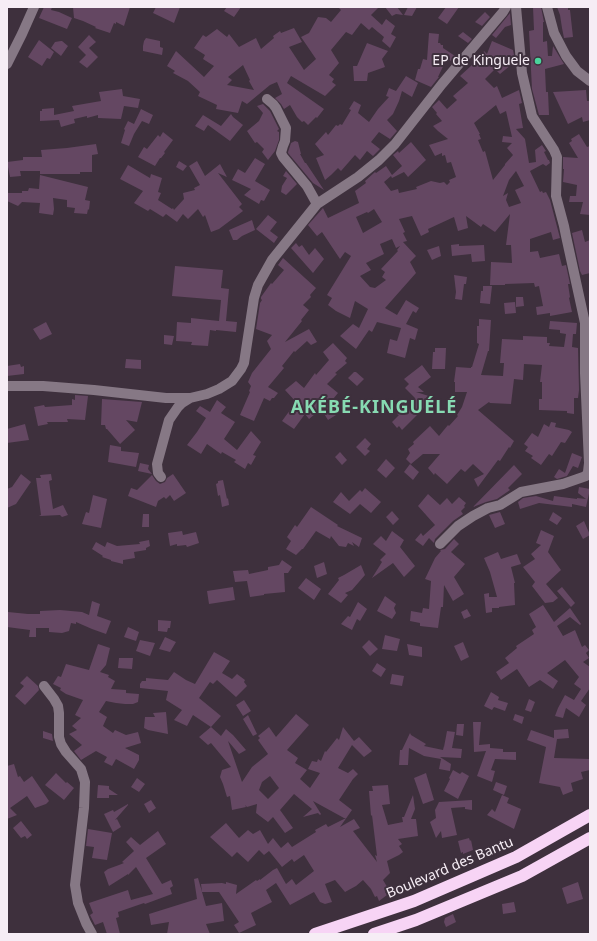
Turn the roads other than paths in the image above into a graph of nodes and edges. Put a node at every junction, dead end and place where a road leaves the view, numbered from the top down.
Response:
1 (34, 7) edge
2 (506, 7) edge
3 (516, 7) edge
4 (547, 7) edge
5 (7, 64) edge
6 (590, 81) edge
7 (267, 99) dead end
8 (317, 204) junction
9 (7, 386) edge
10 (190, 398) junction
11 (161, 476) dead end
12 (440, 544) dead end
13 (44, 686) dead end
14 (590, 815) edge
15 (590, 838) edge
16 (92, 934) edge
17 (315, 934) edge
18 (374, 934) edge

1 - 5 street
2 - 8 street
3 - 12 street
4 - 6 street
7 - 8 street
8 - 10 street
9 - 10 street
10 - 11 street
13 - 16 street
14 - 17 highway, Boulevard des Bantu
15 - 18 highway

